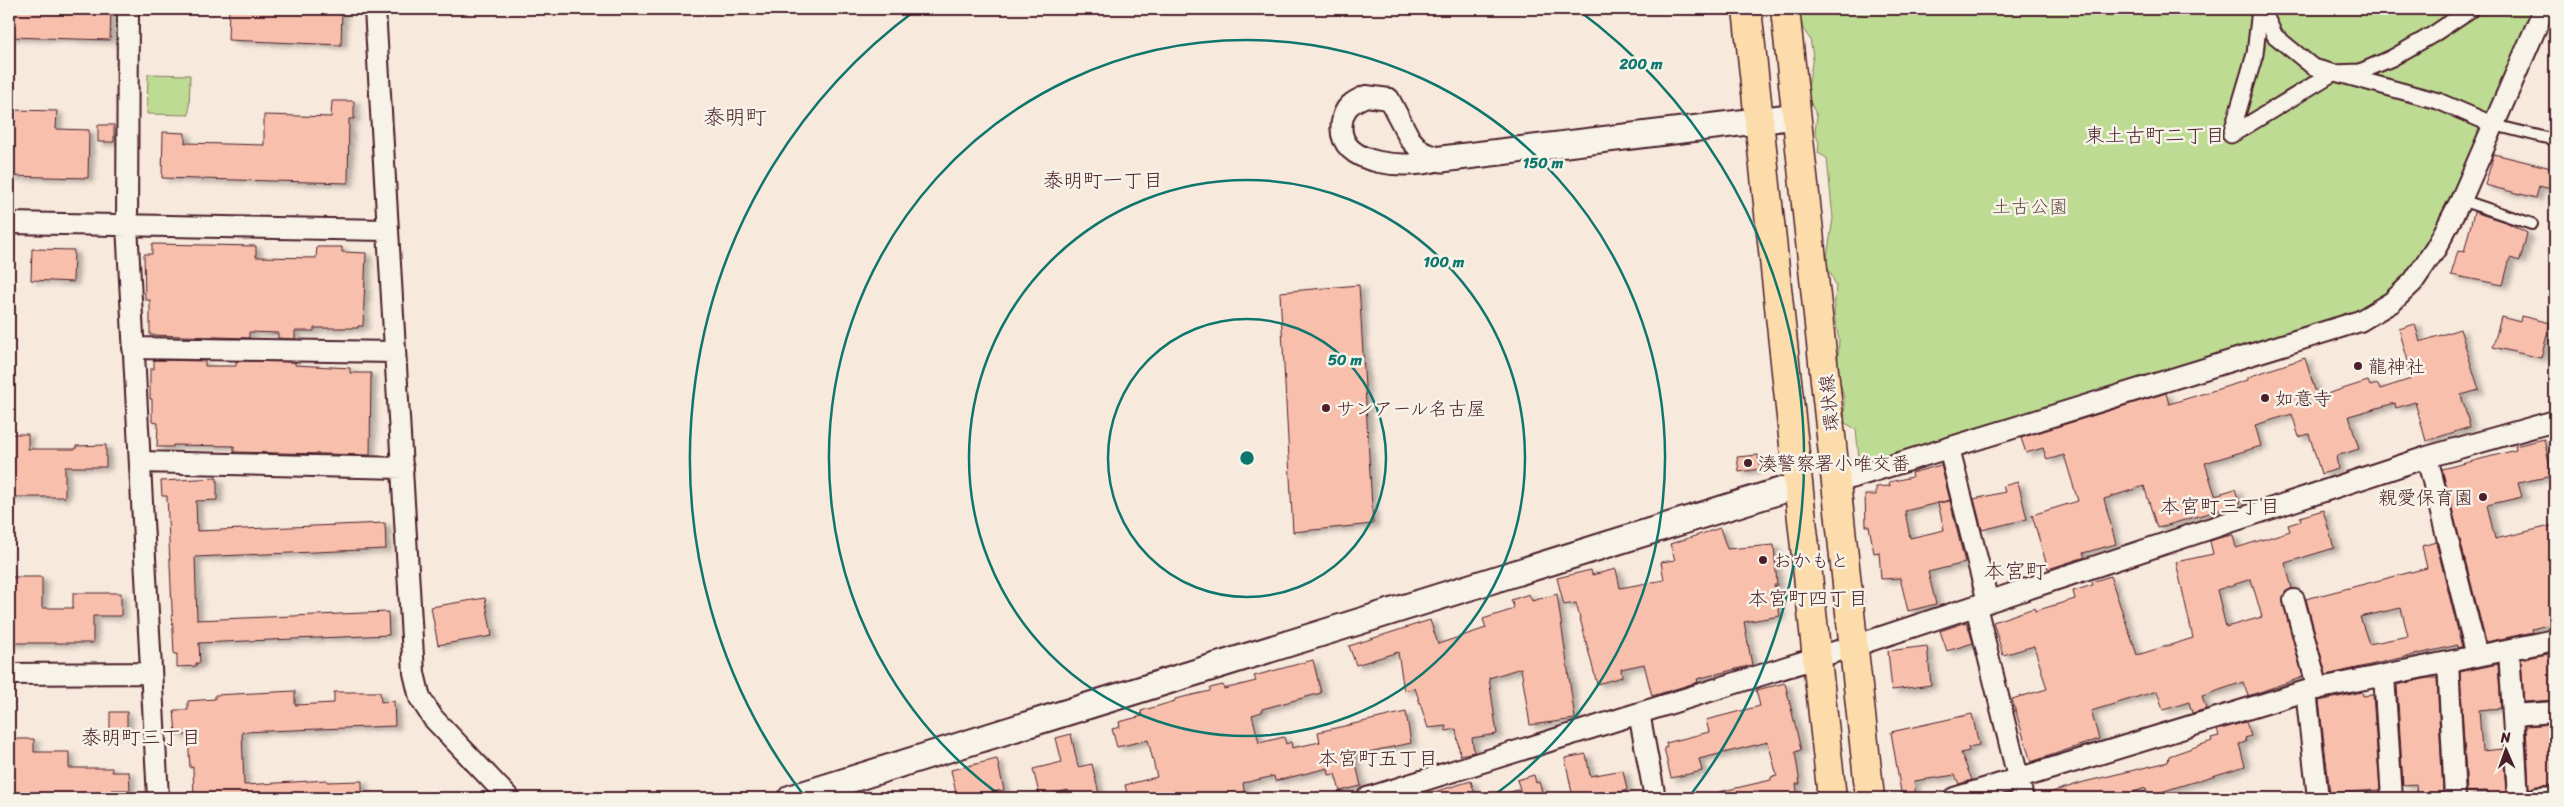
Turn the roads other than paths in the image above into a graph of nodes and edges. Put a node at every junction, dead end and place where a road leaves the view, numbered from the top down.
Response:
1 (128, 9) edge
2 (375, 9) edge
3 (1747, 9) edge
4 (1784, 9) edge
5 (2261, 9) edge
6 (2471, 9) edge
7 (2544, 9) edge
8 (2333, 73) junction
9 (1796, 116) junction
10 (1759, 119) junction
11 (2494, 125) junction
12 (2555, 140) edge
13 (1442, 159) junction
14 (2461, 200) junction
15 (9, 223) edge
16 (2532, 224) dead end
17 (127, 225) junction
18 (387, 230) junction
19 (133, 348) junction
20 (395, 352) junction
21 (2555, 421) edge
22 (1949, 448) junction
23 (2426, 457) junction
24 (140, 462) junction
25 (403, 468) junction
26 (1838, 482) junction
27 (1798, 485) junction
28 (2294, 600) dead end
29 (1982, 604) junction
30 (2555, 640) edge
31 (1854, 646) junction
32 (2509, 650) junction
33 (2477, 656) junction
34 (1817, 658) junction
35 (2448, 662) junction
36 (151, 672) junction
37 (9, 674) edge
38 (2384, 676) junction
39 (2312, 690) junction
40 (2555, 712) edge
41 (1639, 713) junction
42 (2512, 715) junction
43 (2018, 777) junction
44 (2555, 797) edge
45 (158, 798) edge
46 (509, 798) edge
47 (791, 798) edge
48 (1368, 798) edge
49 (1654, 798) edge
50 (1832, 798) edge
51 (1870, 798) edge
52 (1954, 798) edge
53 (2023, 798) edge
54 (2318, 798) edge
55 (2392, 798) edge
56 (2455, 798) edge
57 (2518, 798) edge
58 (2537, 798) edge

1 - 17 street
2 - 18 street
3 - 10 main road, 環状線
4 - 9 main road, 環状線
5 - 8 street
5 - 8 street
6 - 8 street
7 - 11 street
8 - 11 street
9 - 10 street
9 - 26 main road, 環状線
10 - 13 street
10 - 27 main road, 環状線
11 - 12 lane
11 - 14 street
13 - 13 street
14 - 16 lane
14 - 22 street
15 - 17 street
17 - 18 street
17 - 19 street
18 - 20 street
19 - 20 street
19 - 24 street
20 - 25 street
21 - 23 street
22 - 26 street
22 - 29 street
23 - 29 street
23 - 33 street
24 - 25 street
24 - 36 street
25 - 46 street
26 - 31 main road, 環状線
27 - 34 main road, 環状線
27 - 47 street
28 - 39 street
29 - 31 street
29 - 43 street
30 - 32 street
31 - 34 street
31 - 51 main road, 環状線
32 - 33 street
32 - 42 street
33 - 35 street
34 - 41 street
34 - 50 main road, 環状線
35 - 38 street
35 - 56 street
36 - 37 street
36 - 45 street
38 - 39 street
38 - 55 street
39 - 43 street
39 - 54 street
40 - 42 street
41 - 48 street
41 - 49 street
42 - 57 street
43 - 52 street
43 - 53 street
44 - 58 street

